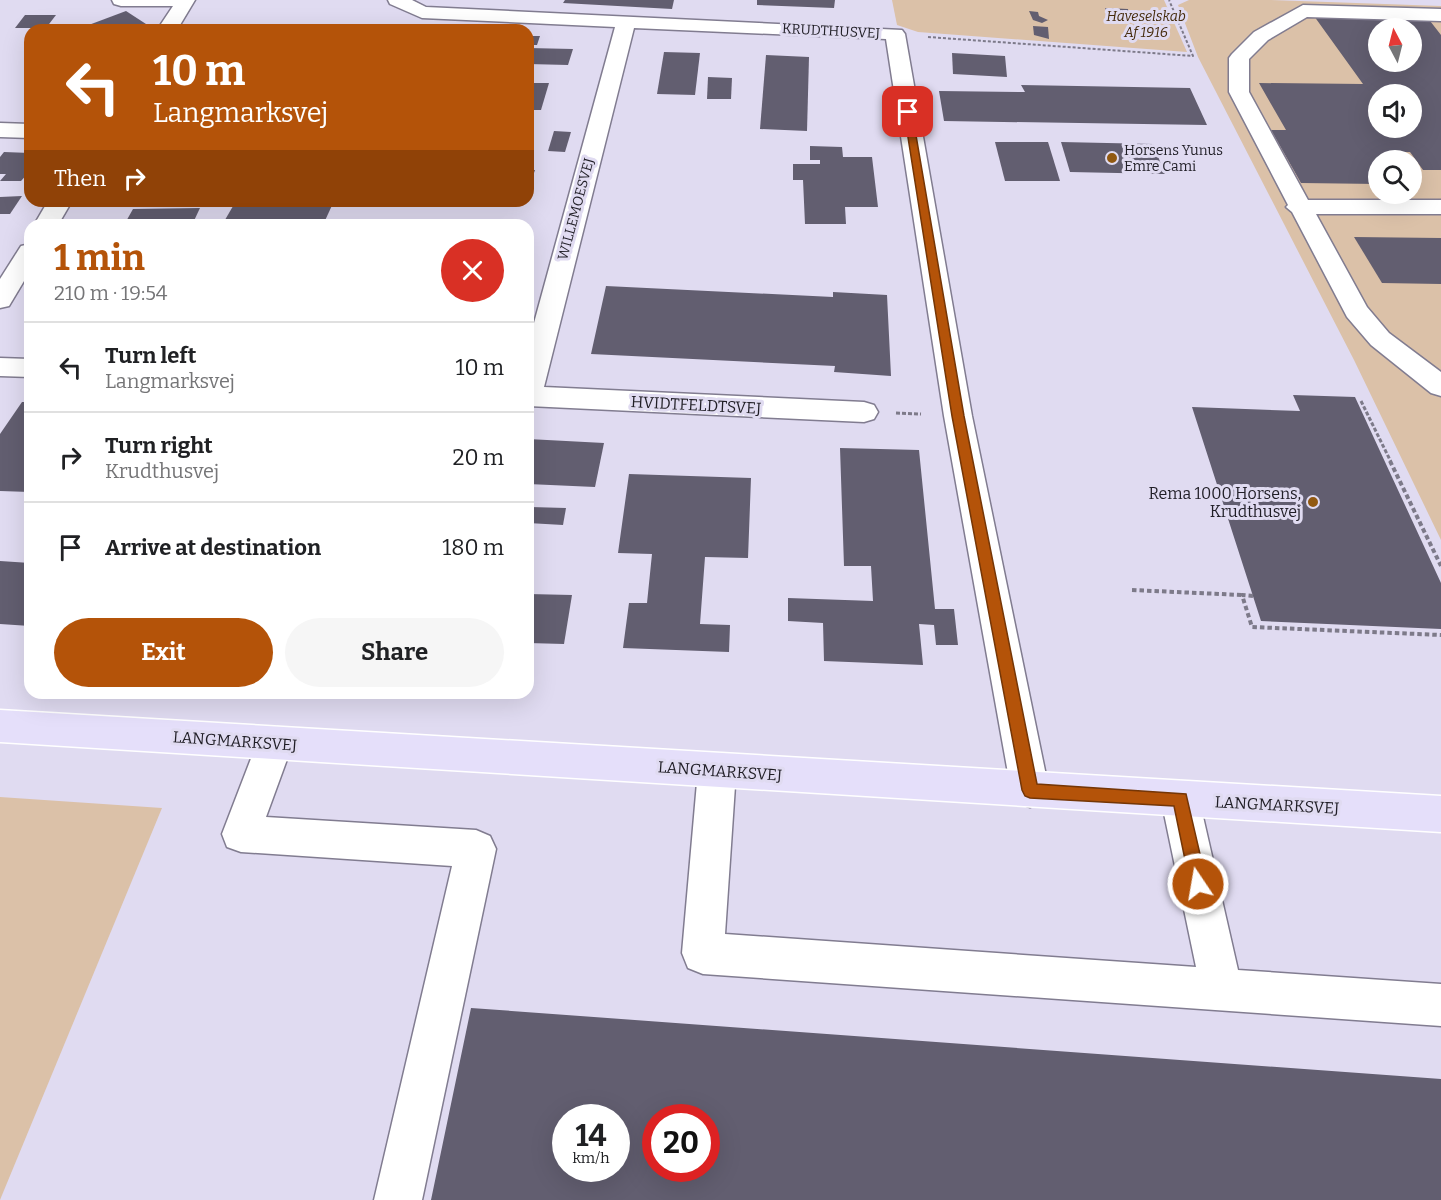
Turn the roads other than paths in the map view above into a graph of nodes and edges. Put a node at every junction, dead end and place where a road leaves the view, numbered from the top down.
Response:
1 (120, 0) edge
2 (177, 0) edge
3 (186, 0) edge
4 (397, 0) edge
5 (1441, 15) edge
6 (626, 22) junction
7 (171, 24) edge
8 (0, 130) edge
9 (24, 131) edge
10 (1298, 207) junction
11 (1441, 207) edge
12 (24, 261) edge
13 (0, 300) edge
14 (0, 367) edge
15 (24, 368) edge
16 (534, 373) edge
17 (1441, 386) edge
18 (534, 396) edge
19 (864, 412) dead end
20 (0, 726) edge
21 (275, 743) junction
22 (717, 771) junction
23 (1030, 790) junction
24 (1180, 799) junction
25 (1441, 814) edge
26 (1222, 990) junction
27 (1441, 1005) edge
28 (398, 1200) edge

1 - 2 street
3 - 7 street
4 - 6 street, KRUDTHUSVEJ
5 - 10 street
6 - 16 street, WILLEMOESVEJ
6 - 23 street, KRUDTHUSVEJ
8 - 9 street
10 - 11 street
10 - 17 street
12 - 13 street
14 - 15 street
18 - 19 street, HVIDTFELDTSVEJ
20 - 21 main road, LANGMARKSVEJ
21 - 22 main road, LANGMARKSVEJ
21 - 28 street
22 - 23 main road, LANGMARKSVEJ
22 - 26 street
23 - 24 main road, LANGMARKSVEJ
24 - 25 main road, LANGMARKSVEJ
24 - 26 street
26 - 27 street

